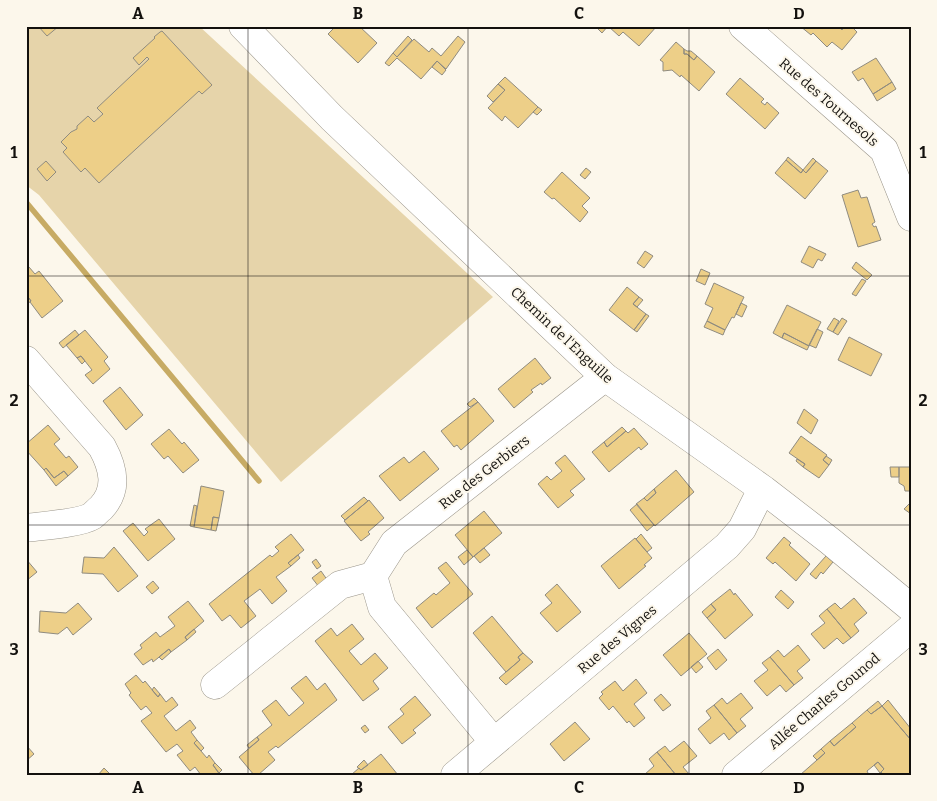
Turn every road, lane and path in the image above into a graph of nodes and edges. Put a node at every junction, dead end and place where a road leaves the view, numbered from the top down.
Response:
1 (243, 26) edge
2 (743, 26) edge
3 (911, 217) edge
4 (26, 360) edge
5 (605, 378) junction
6 (764, 490) junction
7 (26, 528) edge
8 (373, 576) junction
9 (911, 608) edge
10 (911, 628) edge
11 (215, 685) dead end
12 (494, 742) junction
13 (455, 775) edge
14 (736, 775) edge

1 - 5 street, Chemin de l'Enguille
2 - 3 street, Rue des Tournesols
4 - 7 street
5 - 6 street, Chemin de l'Enguille
5 - 8 street, Rue des Gerbiers
6 - 9 street, Chemin de l'Enguille
6 - 12 street, Rue des Vignes
8 - 11 street
8 - 12 street
10 - 14 street, Allée Charles Gounod
12 - 13 street, Rue des Vignes

